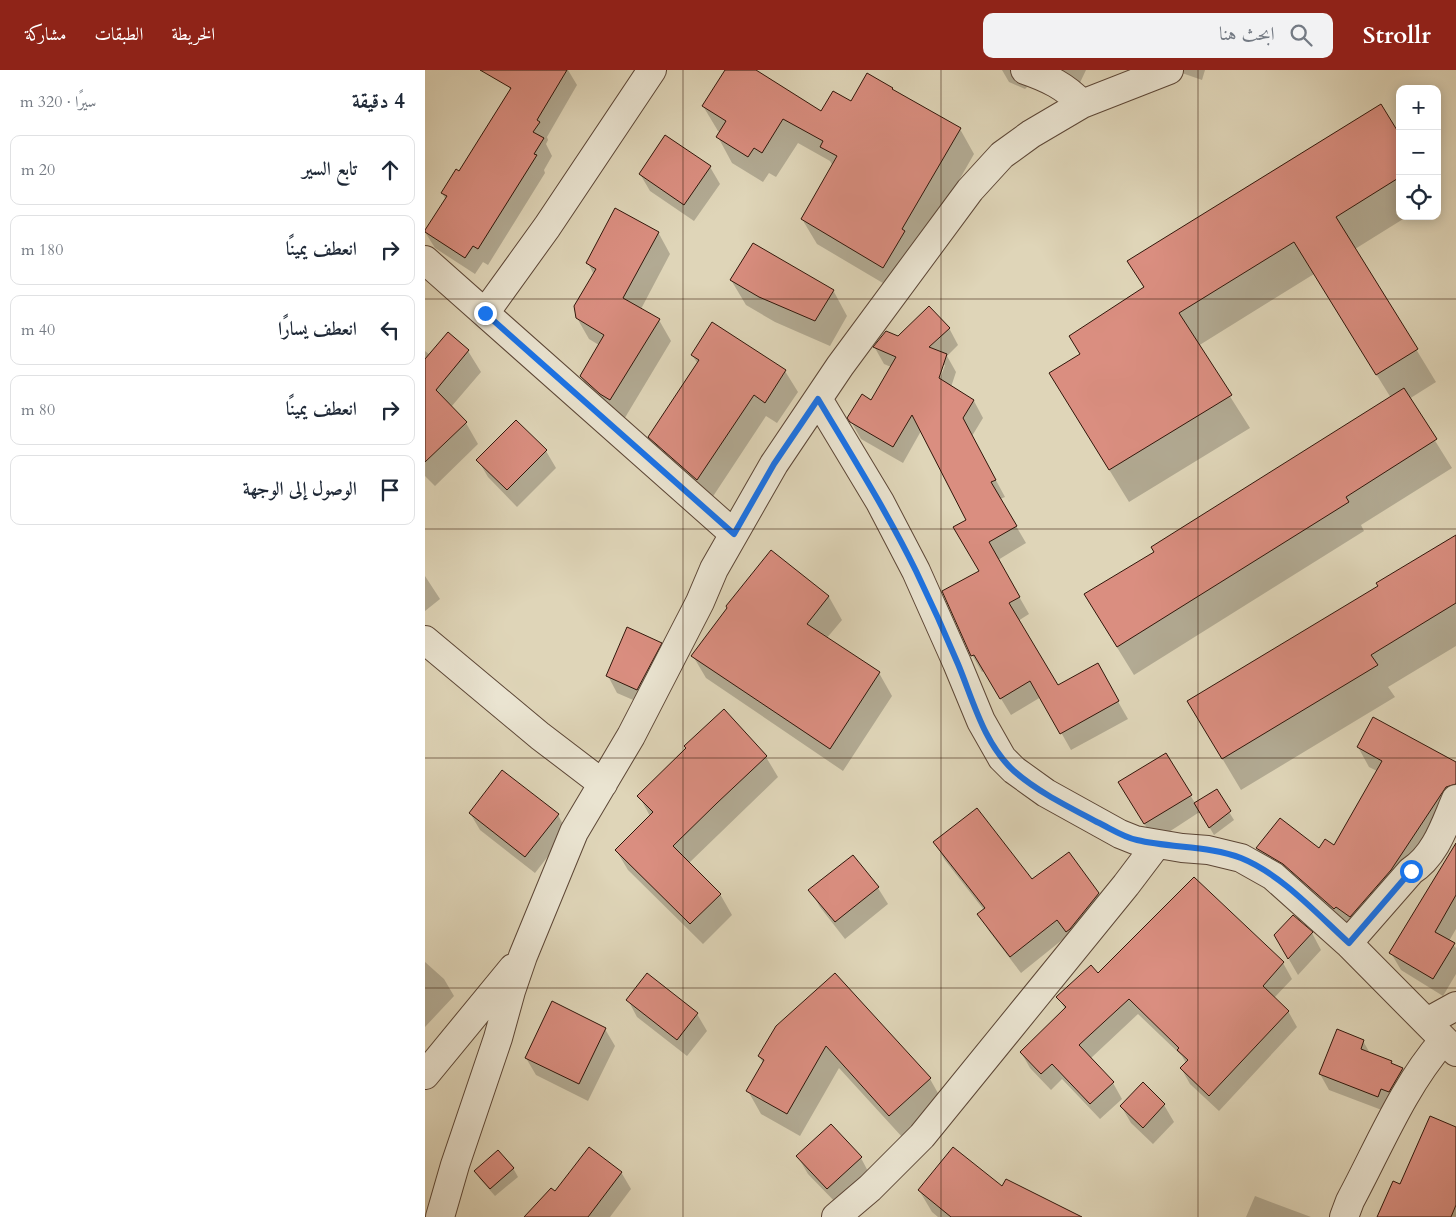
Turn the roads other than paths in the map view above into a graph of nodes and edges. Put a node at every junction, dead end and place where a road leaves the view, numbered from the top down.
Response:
1 (652, 70) edge
2 (1025, 70) edge
3 (1169, 70) edge
4 (1082, 104) junction
5 (425, 260) edge
6 (485, 313) junction
7 (818, 399) junction
8 (734, 534) junction
9 (425, 640) edge
10 (603, 784) junction
11 (1456, 799) edge
12 (1157, 844) junction
13 (1349, 943) junction
14 (523, 956) junction
15 (1456, 1006) edge
16 (1442, 1039) edge
17 (425, 1075) edge
18 (440, 1217) edge
19 (836, 1217) edge
20 (1344, 1217) edge

1 - 6 street
2 - 4 street
3 - 4 street
4 - 7 street
5 - 6 street
6 - 8 street
7 - 8 street
7 - 12 street
8 - 10 street
9 - 10 street
10 - 14 street
11 - 13 street
12 - 13 street
12 - 19 street
13 - 16 street
14 - 17 street
14 - 18 street
15 - 16 street
16 - 20 street

